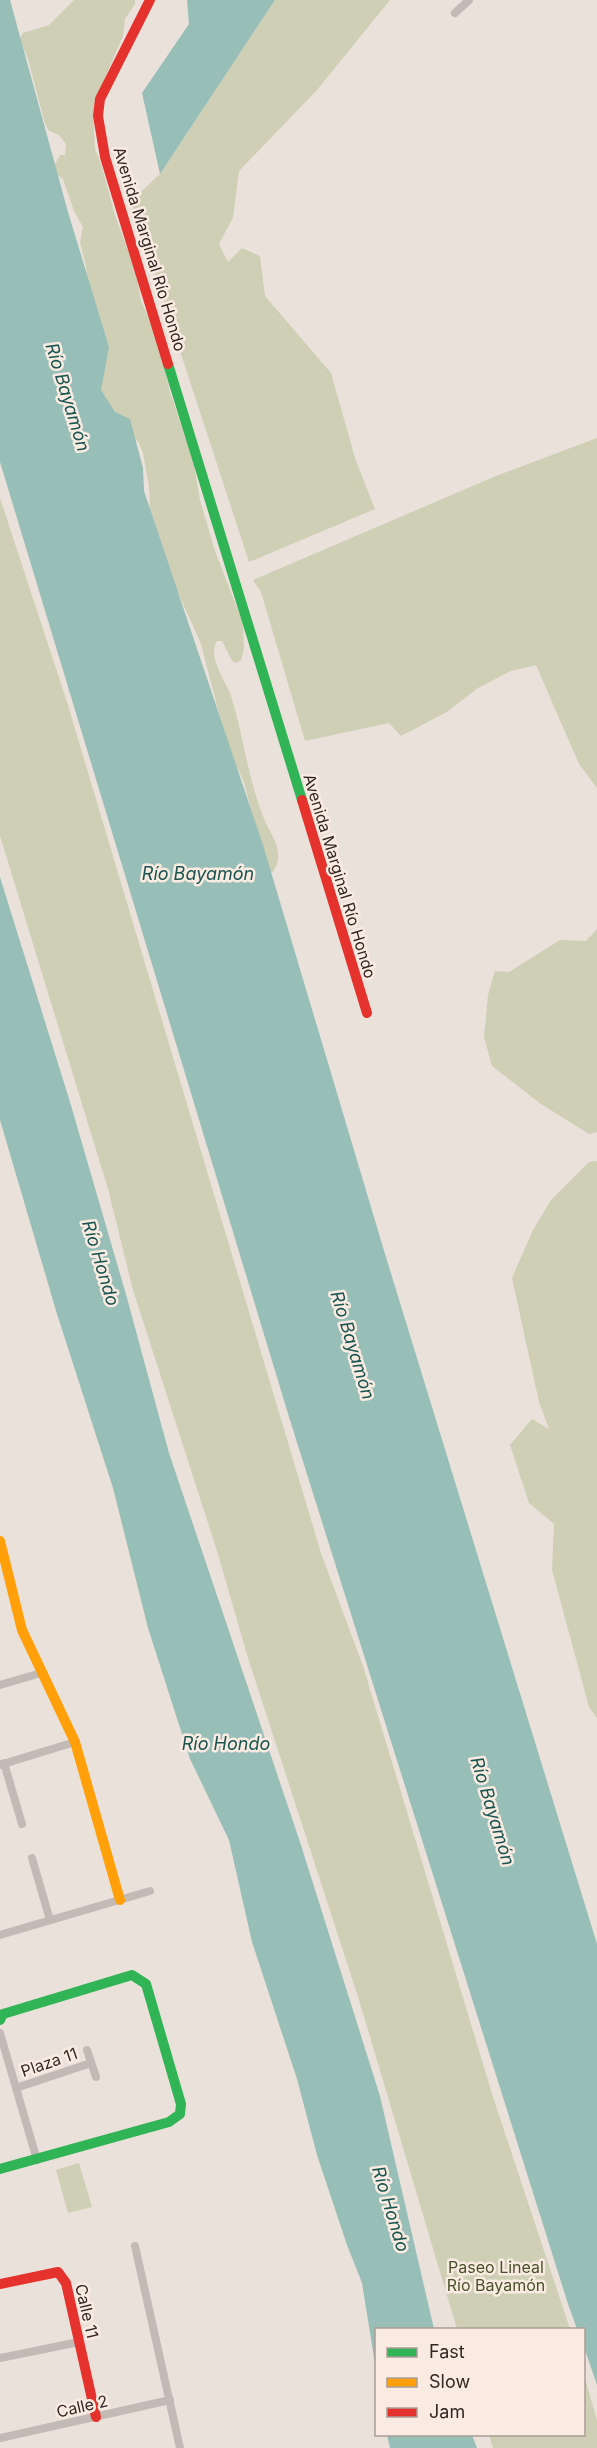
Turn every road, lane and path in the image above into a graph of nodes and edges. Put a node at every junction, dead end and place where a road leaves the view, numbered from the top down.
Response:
1 (150, 0) edge
2 (469, 0) edge
3 (455, 13) dead end
4 (367, 1013) dead end
5 (0, 1540) edge
6 (41, 1673) junction
7 (0, 1685) edge
8 (75, 1742) junction
9 (2, 1764) edge
10 (22, 1824) dead end
11 (32, 1858) dead end
12 (150, 1891) dead end
13 (120, 1900) junction
14 (50, 1920) junction
15 (0, 1935) edge
16 (0, 2020) edge
17 (0, 2033) edge
18 (87, 2050) dead end
19 (91, 2063) junction
20 (96, 2077) dead end
21 (16, 2088) junction
22 (37, 2160) junction
23 (0, 2169) edge
24 (135, 2246) dead end
25 (0, 2284) edge
26 (79, 2342) junction
27 (0, 2358) edge
28 (170, 2400) junction
29 (96, 2417) junction
30 (0, 2438) edge
31 (180, 2448) edge

1 - 4 street, Avenida Marginal Río Hondo
2 - 3 street
5 - 6 street
6 - 7 street
6 - 8 street
8 - 9 street
8 - 13 street
9 - 10 street
11 - 14 street
12 - 13 street
13 - 14 street
14 - 15 street
16 - 22 street
17 - 21 street
18 - 19 street, Plaza 11
19 - 20 street, Plaza 11
19 - 21 street, Plaza 11
21 - 22 street
22 - 23 street
24 - 28 street
25 - 26 street, Calle 11
26 - 27 street
26 - 29 street, Calle 11
28 - 29 street, Calle 2
28 - 31 street
29 - 30 street, Calle 2

